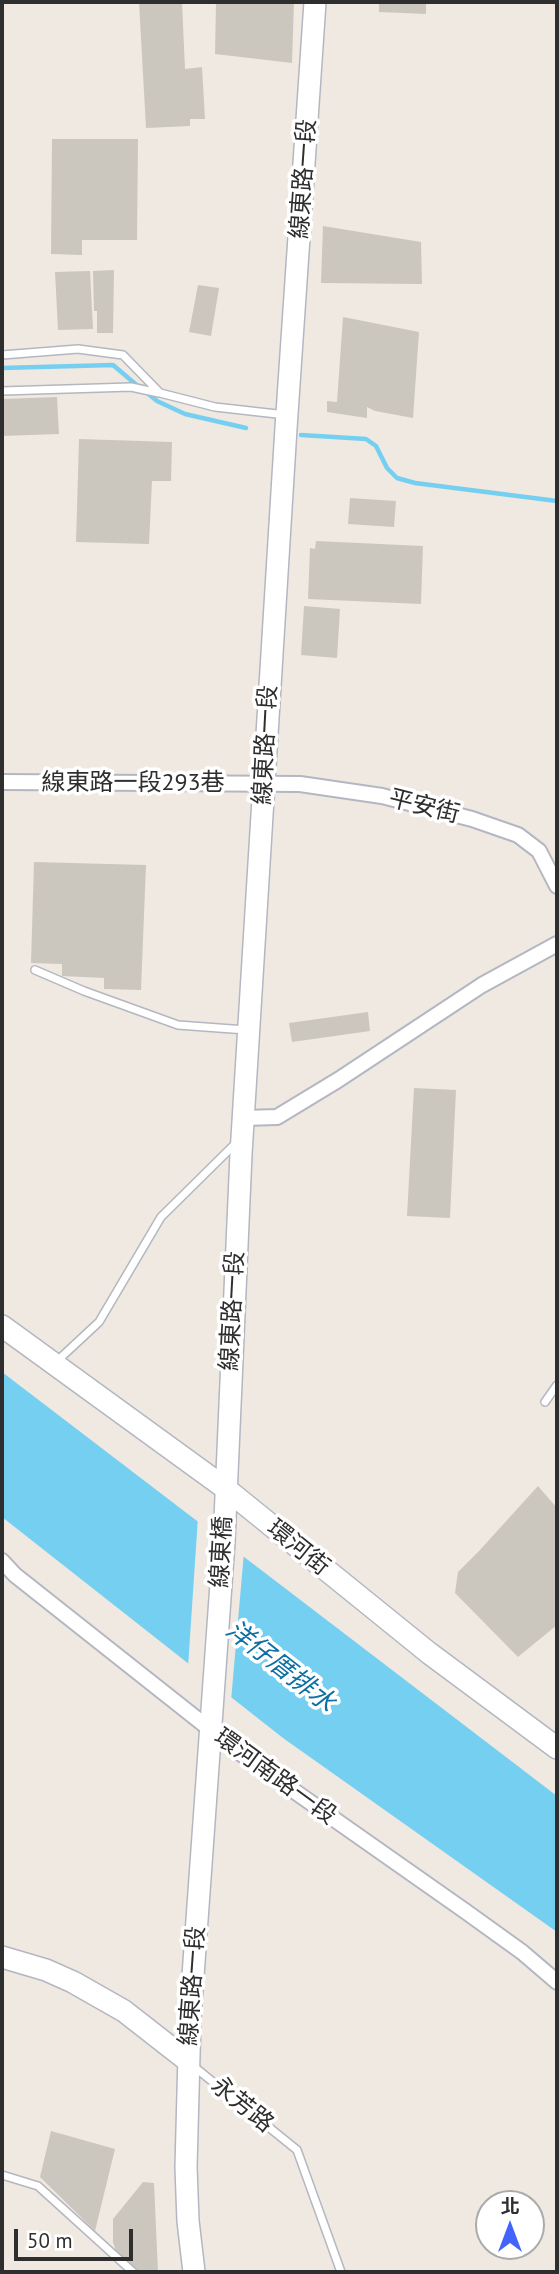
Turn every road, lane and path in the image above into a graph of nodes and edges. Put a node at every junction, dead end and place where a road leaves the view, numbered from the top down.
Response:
1 (315, 2) edge
2 (2, 355) edge
3 (2, 391) edge
4 (160, 393) junction
5 (286, 415) junction
6 (2, 782) edge
7 (264, 783) junction
8 (557, 886) edge
9 (557, 944) edge
10 (35, 970) dead end
11 (250, 1030) junction
12 (243, 1128) junction
13 (2, 1326) edge
14 (53, 1365) junction
15 (557, 1385) edge
16 (545, 1402) dead end
17 (225, 1488) junction
18 (2, 1561) edge
19 (213, 1700) joint
20 (211, 1731) junction
21 (557, 1748) edge
22 (2, 1957) edge
23 (557, 1982) edge
24 (188, 2062) junction
25 (2, 2175) edge
26 (133, 2272) edge
27 (194, 2272) edge
28 (341, 2272) edge

1 - 5 main road, 線東路一段
2 - 4 lane
3 - 4 lane
4 - 5 lane
5 - 7 main road, 線東路一段
6 - 7 street, 線東路一段293巷
7 - 8 street, 平安街
7 - 11 main road, 線東路一段
9 - 12 street
10 - 11 lane
11 - 12 main road, 線東路一段
12 - 14 lane
12 - 17 main road, 線東路一段
13 - 14 main road, 環河街
14 - 17 main road, 環河街
15 - 16 lane
17 - 19 main road, 線東橋
17 - 21 main road, 環河街
18 - 20 street, 環河南路一段
19 - 20 main road, 線東路一段
20 - 23 street, 環河南路一段
20 - 24 main road, 線東路一段
22 - 24 main road, 永芳路
24 - 27 main road, 線東路一段
24 - 28 lane, 永芳路
25 - 26 lane

